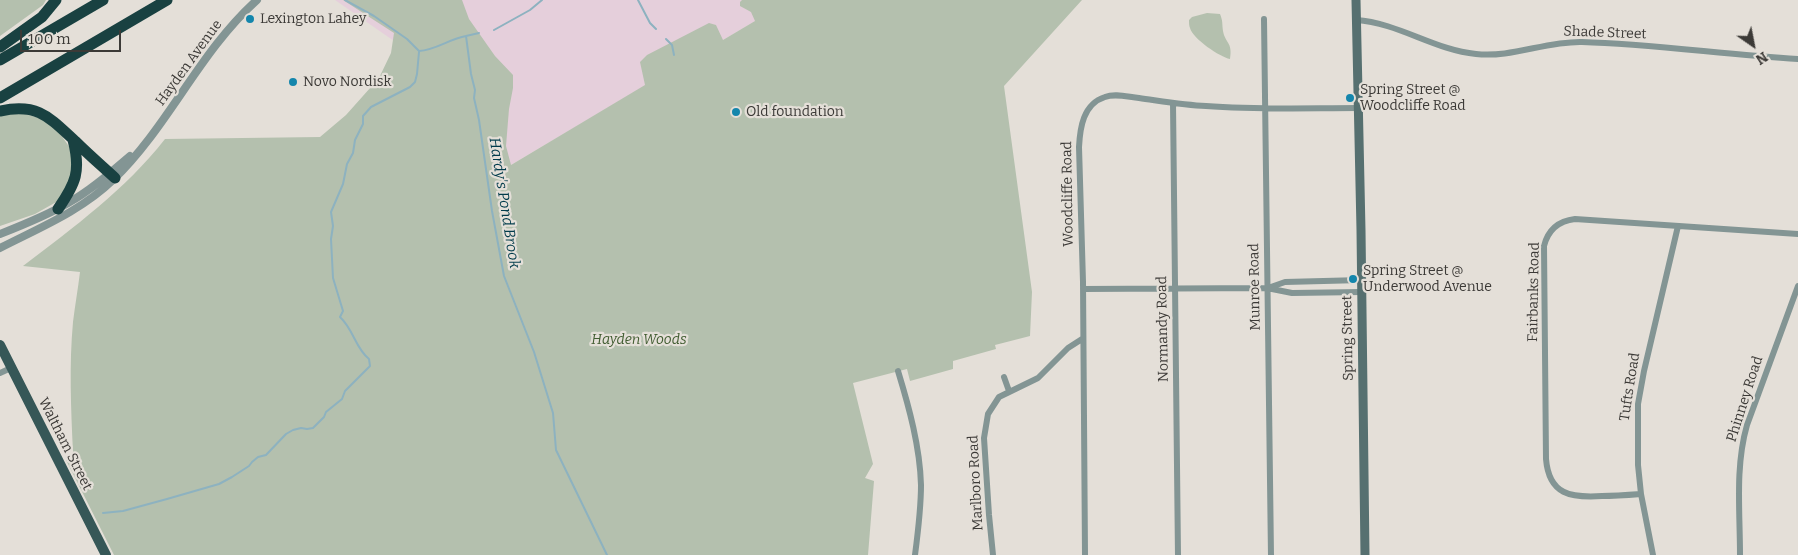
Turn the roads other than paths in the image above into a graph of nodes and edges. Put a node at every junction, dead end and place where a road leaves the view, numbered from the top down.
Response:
1 (56, 0) edge
2 (103, 0) edge
3 (167, 0) edge
4 (257, 0) edge
5 (1356, 0) edge
6 (1264, 19) dead end
7 (1356, 20) junction
8 (0, 47) edge
9 (1798, 59) edge
10 (0, 60) edge
11 (0, 98) edge
12 (1173, 102) junction
13 (1358, 108) junction
14 (1265, 109) junction
15 (0, 111) edge
16 (73, 140) junction
17 (112, 176) junction
18 (58, 209) junction
19 (1678, 226) junction
20 (0, 234) edge
21 (1798, 234) edge
22 (0, 248) edge
23 (1362, 280) junction
24 (1798, 286) edge
25 (1175, 288) junction
26 (1267, 288) junction
27 (1083, 289) junction
28 (1362, 292) junction
29 (1082, 339) junction
30 (0, 345) edge
31 (11, 368) junction
32 (898, 371) dead end
33 (0, 373) edge
34 (1004, 377) dead end
35 (1008, 391) junction
36 (1641, 494) junction
37 (106, 555) edge
38 (915, 555) edge
39 (993, 555) edge
40 (1085, 555) edge
41 (1178, 555) edge
42 (1271, 555) edge
43 (1365, 555) edge
44 (1653, 555) edge
45 (1740, 555) edge

1 - 8 highway
2 - 10 highway
3 - 11 highway
4 - 17 street, Hayden Avenue
5 - 7 main road, Spring Street
6 - 14 street, Munroe Road
7 - 9 street, Shade Street
7 - 13 main road, Spring Street
12 - 14 street, Woodcliffe Road
12 - 25 street, Normandy Road
12 - 27 street, Woodcliffe Road
13 - 14 street, Woodcliffe Road
13 - 23 main road, Spring Street
14 - 26 street, Munroe Road
15 - 16 highway
16 - 17 highway
16 - 18 highway
17 - 18 street, Hayden Avenue
17 - 22 street, Hayden Avenue
18 - 20 street, Hayden Avenue
19 - 21 street, Fairbanks Road
19 - 36 street, Tufts Road
19 - 36 street, Fairbanks Road
23 - 26 street
23 - 28 main road, Spring Street
24 - 45 street, Phinney Road
25 - 26 street
25 - 27 street
25 - 41 street, Normandy Road
26 - 28 street
26 - 42 street, Munroe Road
27 - 29 street, Woodcliffe Road
28 - 43 main road, Spring Street
29 - 35 street, Marlboro Road
29 - 40 street, Woodcliffe Road
30 - 31 main road, Waltham Street
31 - 33 street
31 - 37 main road, Waltham Street
32 - 38 street
34 - 35 street
35 - 39 street, Marlboro Road
36 - 44 street, Tufts Road

